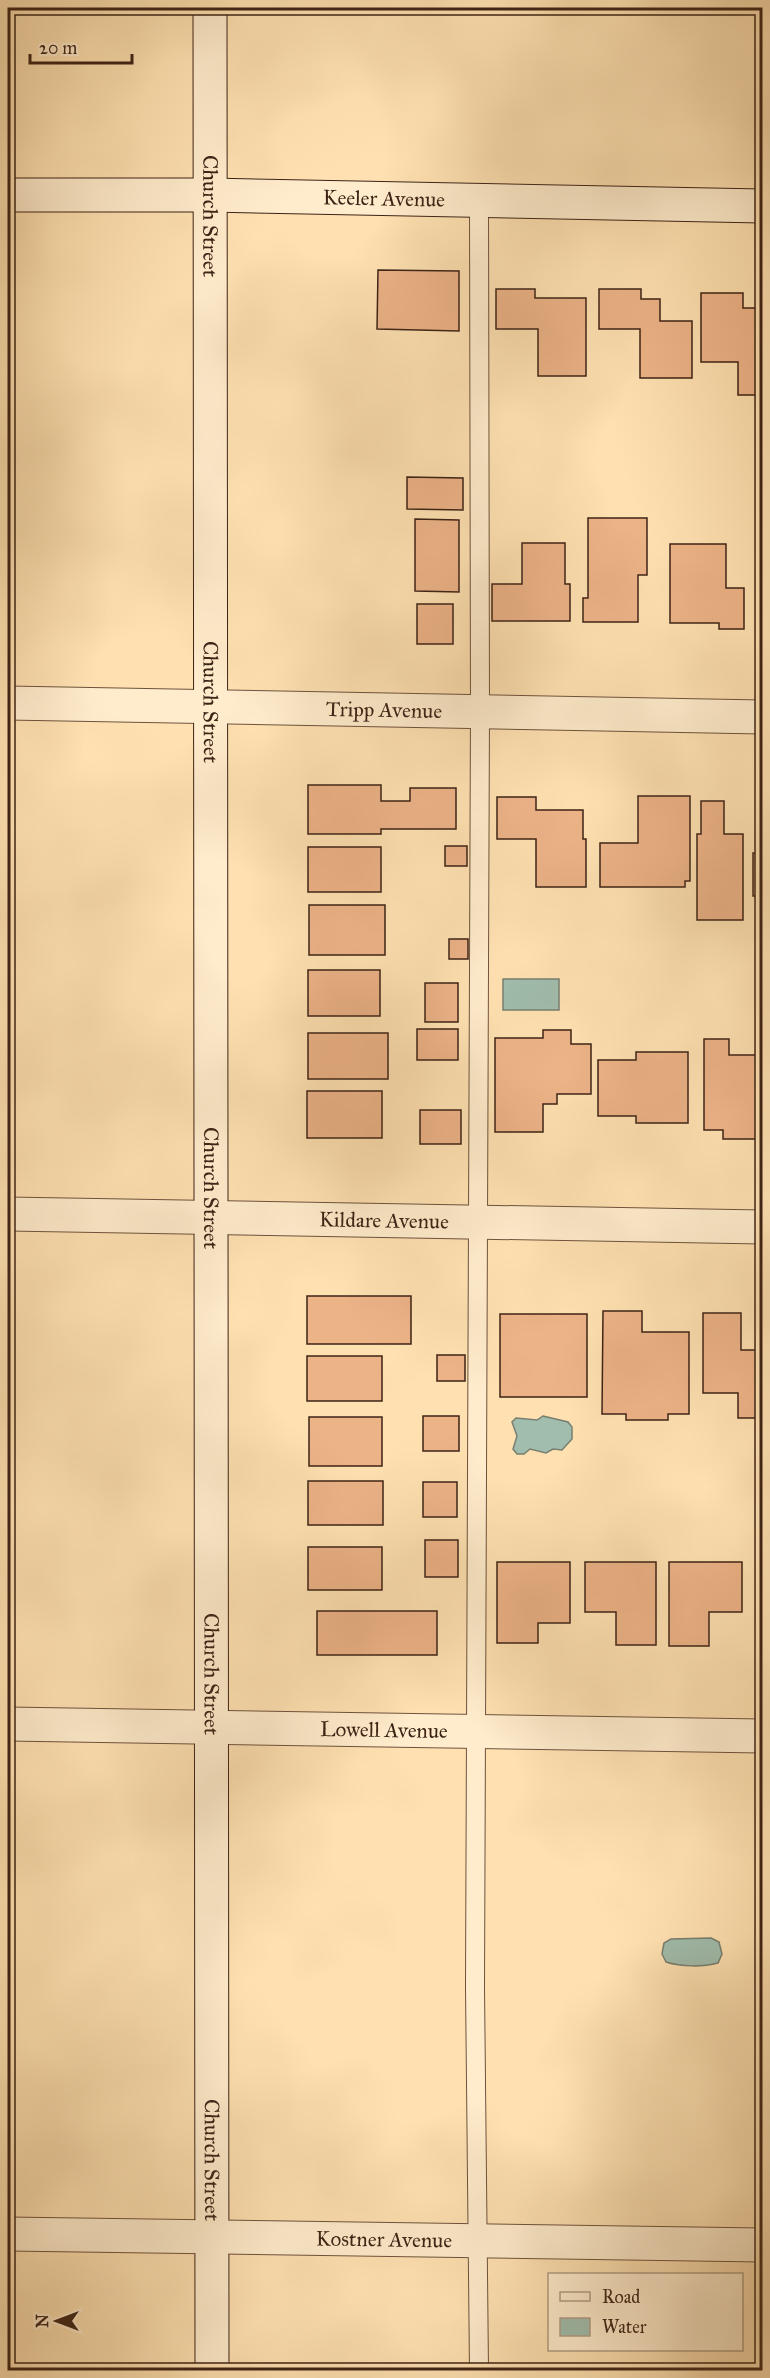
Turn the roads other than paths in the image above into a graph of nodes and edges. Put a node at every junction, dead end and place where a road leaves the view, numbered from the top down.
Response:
1 (210, 8) edge
2 (8, 195) edge
3 (210, 195) junction
4 (479, 202) junction
5 (762, 206) edge
6 (8, 703) edge
7 (211, 706) junction
8 (480, 711) junction
9 (762, 717) edge
10 (8, 1214) edge
11 (211, 1218) junction
12 (478, 1223) junction
13 (762, 1227) edge
14 (8, 1724) edge
15 (211, 1728) junction
16 (477, 1731) junction
17 (762, 1736) edge
18 (8, 2234) edge
19 (212, 2237) junction
20 (478, 2241) junction
21 (762, 2245) edge
22 (212, 2370) edge
23 (478, 2370) edge

1 - 3 street, Church Street
2 - 3 street, Keeler Avenue
3 - 4 street, Keeler Avenue
3 - 7 street, Church Street
4 - 5 street, Keeler Avenue
4 - 8 lane
6 - 7 street, Tripp Avenue
7 - 8 street, Tripp Avenue
7 - 11 street, Church Street
8 - 9 street, Tripp Avenue
8 - 12 lane
10 - 11 street, Kildare Avenue
11 - 12 street, Kildare Avenue
11 - 15 street, Church Street
12 - 13 street, Kildare Avenue
12 - 16 lane
14 - 15 street, Lowell Avenue
15 - 16 street, Lowell Avenue
15 - 19 street, Church Street
16 - 17 street, Lowell Avenue
16 - 20 lane
18 - 19 street, Kostner Avenue
19 - 20 street, Kostner Avenue
19 - 22 street, Church Street
20 - 21 street, Kostner Avenue
20 - 23 lane

